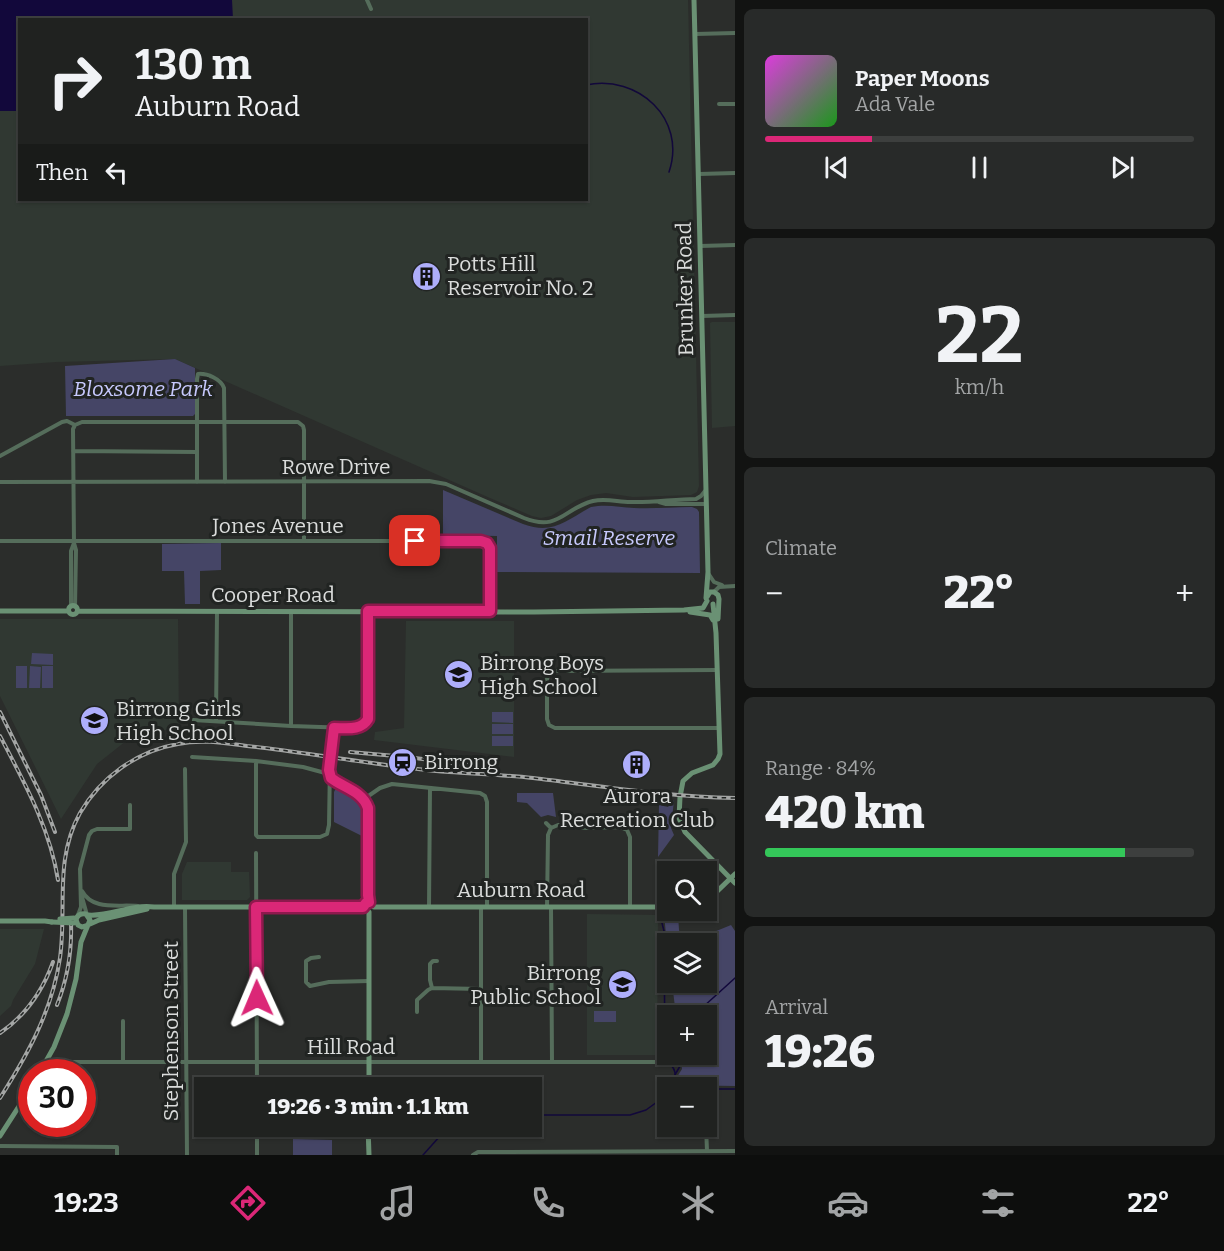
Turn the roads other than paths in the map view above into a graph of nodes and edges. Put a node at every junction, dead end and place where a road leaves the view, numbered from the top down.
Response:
1 (367, 0) edge
2 (694, 0) edge
3 (371, 9) dead end
4 (735, 33) edge
5 (695, 34) junction
6 (719, 104) dead end
7 (735, 104) edge
8 (735, 173) edge
9 (699, 174) junction
10 (735, 245) edge
11 (700, 246) junction
12 (735, 315) edge
13 (702, 316) junction
14 (197, 422) junction
15 (225, 422) junction
16 (75, 425) junction
17 (73, 451) junction
18 (197, 452) junction
19 (0, 456) edge
20 (0, 482) edge
21 (74, 482) junction
22 (197, 482) junction
23 (225, 482) junction
24 (304, 482) junction
25 (706, 489) junction
26 (658, 502) junction
27 (706, 504) junction
28 (0, 541) edge
29 (74, 542) junction
30 (304, 542) junction
31 (708, 575) junction
32 (726, 586) junction
33 (735, 586) edge
34 (716, 594) junction
35 (710, 602) junction
36 (73, 609) junction
37 (684, 610) junction
38 (0, 611) edge
39 (217, 611) junction
40 (291, 611) junction
41 (368, 611) junction
42 (490, 611) junction
43 (716, 633) junction
44 (717, 670) junction
45 (184, 721) dead end
46 (216, 721) junction
47 (291, 726) junction
48 (334, 728) junction
49 (719, 728) junction
50 (192, 757) dead end
51 (256, 761) junction
52 (185, 769) dead end
53 (329, 775) junction
54 (430, 788) junction
55 (363, 799) junction
56 (130, 805) dead end
57 (546, 823) dead end
58 (551, 828) junction
59 (256, 853) dead end
60 (733, 879) edge
61 (81, 889) junction
62 (717, 893) edge
63 (372, 905) junction
64 (143, 906) junction
65 (154, 907) junction
66 (174, 907) junction
67 (185, 907) junction
68 (256, 907) junction
69 (363, 907) junction
70 (429, 907) junction
71 (484, 907) junction
72 (549, 907) junction
73 (630, 907) junction
74 (657, 907) edge
75 (369, 912) junction
76 (88, 915) junction
77 (77, 920) junction
78 (0, 921) edge
79 (88, 925) junction
80 (81, 942) junction
81 (319, 957) dead end
82 (437, 961) dead end
83 (369, 981) junction
84 (432, 988) junction
85 (481, 989) junction
86 (417, 1012) dead end
87 (123, 1021) dead end
88 (47, 1059) edge
89 (186, 1061) junction
90 (96, 1062) edge
91 (123, 1062) junction
92 (257, 1062) junction
93 (369, 1062) junction
94 (481, 1062) junction
95 (552, 1062) junction
96 (655, 1062) dead end
97 (257, 1077) edge
98 (369, 1077) edge
99 (18, 1108) edge
100 (0, 1136) edge
101 (257, 1137) edge
102 (368, 1137) edge
103 (706, 1137) edge
104 (0, 1146) edge
105 (706, 1151) junction
106 (735, 1151) edge
107 (117, 1155) edge
108 (187, 1155) edge
109 (257, 1155) edge
110 (369, 1155) edge
111 (473, 1155) edge

1 - 3 street
2 - 5 main road, Brunker Road
4 - 5 street
5 - 9 main road, Brunker Road
6 - 7 street
8 - 9 street
9 - 11 main road, Brunker Road
10 - 11 street
11 - 13 main road, Brunker Road
12 - 13 street
13 - 25 main road, Brunker Road
14 - 15 street
14 - 15 street
14 - 16 street
14 - 18 street
15 - 23 street
15 - 24 street
16 - 17 street
16 - 19 street
17 - 18 street
17 - 21 street
18 - 22 street
20 - 21 street, Rowe Drive
21 - 22 street, Rowe Drive
21 - 29 street
22 - 23 street, Rowe Drive
23 - 24 street, Rowe Drive
24 - 26 street, Rowe Drive
24 - 30 street
25 - 26 street, Rowe Drive
25 - 27 main road, Brunker Road
26 - 27 street, Rowe Drive
27 - 31 main road, Brunker Road
28 - 29 street, Jones Avenue
29 - 30 street, Jones Avenue
29 - 36 street
30 - 42 street, Jones Avenue
31 - 32 street
31 - 34 main road, Brunker Road
31 - 35 main road, Brunker Road
32 - 33 street
32 - 34 street
34 - 35 main road
34 - 35 main road
34 - 43 main road, Brunker Road
35 - 37 main road
35 - 43 main road, Brunker Road
36 - 38 main road, Cooper Road
36 - 39 main road, Cooper Road
37 - 42 main road, Cooper Road
37 - 43 main road
39 - 40 main road, Cooper Road
39 - 46 street
40 - 41 main road, Cooper Road
40 - 47 street
41 - 42 main road, Cooper Road
41 - 48 street
43 - 44 main road, Brunker Road
44 - 49 main road, Brunker Road
44 - 49 street
45 - 46 street
46 - 47 street
47 - 48 street
48 - 53 street, bridge
49 - 60 main road, Brunker Road
50 - 51 street
51 - 53 street
51 - 53 street
52 - 66 street
53 - 55 street
54 - 55 street
54 - 70 street
54 - 71 street
55 - 63 street
56 - 61 street
57 - 58 street
58 - 72 street
58 - 73 street
59 - 68 street
60 - 62 main road
61 - 64 street
61 - 76 street
61 - 77 street
63 - 69 main road
63 - 70 main road, Auburn Road
63 - 75 main road
64 - 65 main road
64 - 76 main road
65 - 66 main road
65 - 79 main road
66 - 67 main road
67 - 68 main road
67 - 89 street, Stephenson Street
68 - 69 main road
68 - 92 street
69 - 75 main road
70 - 71 main road, Auburn Road
71 - 72 main road, Auburn Road
71 - 85 street
72 - 73 main road, Auburn Road
72 - 95 street
73 - 74 main road, Auburn Road
75 - 83 main road
76 - 77 main road
76 - 79 main road
77 - 78 main road, bridge
77 - 79 main road
77 - 80 main road
79 - 80 main road
80 - 88 main road
81 - 83 street
82 - 84 street
83 - 93 main road
84 - 85 street
84 - 86 street
85 - 94 street
87 - 91 street
89 - 91 street, Hill Road
89 - 92 street, Hill Road
89 - 108 street, Stephenson Street
90 - 91 street, Hill Road
92 - 93 street, Hill Road
92 - 97 street
93 - 94 street, Hill Road
93 - 98 main road
94 - 95 street, Hill Road
95 - 96 street, Hill Road
99 - 100 main road
101 - 109 street
102 - 110 main road
103 - 105 street
104 - 107 street
105 - 106 street
105 - 111 street

